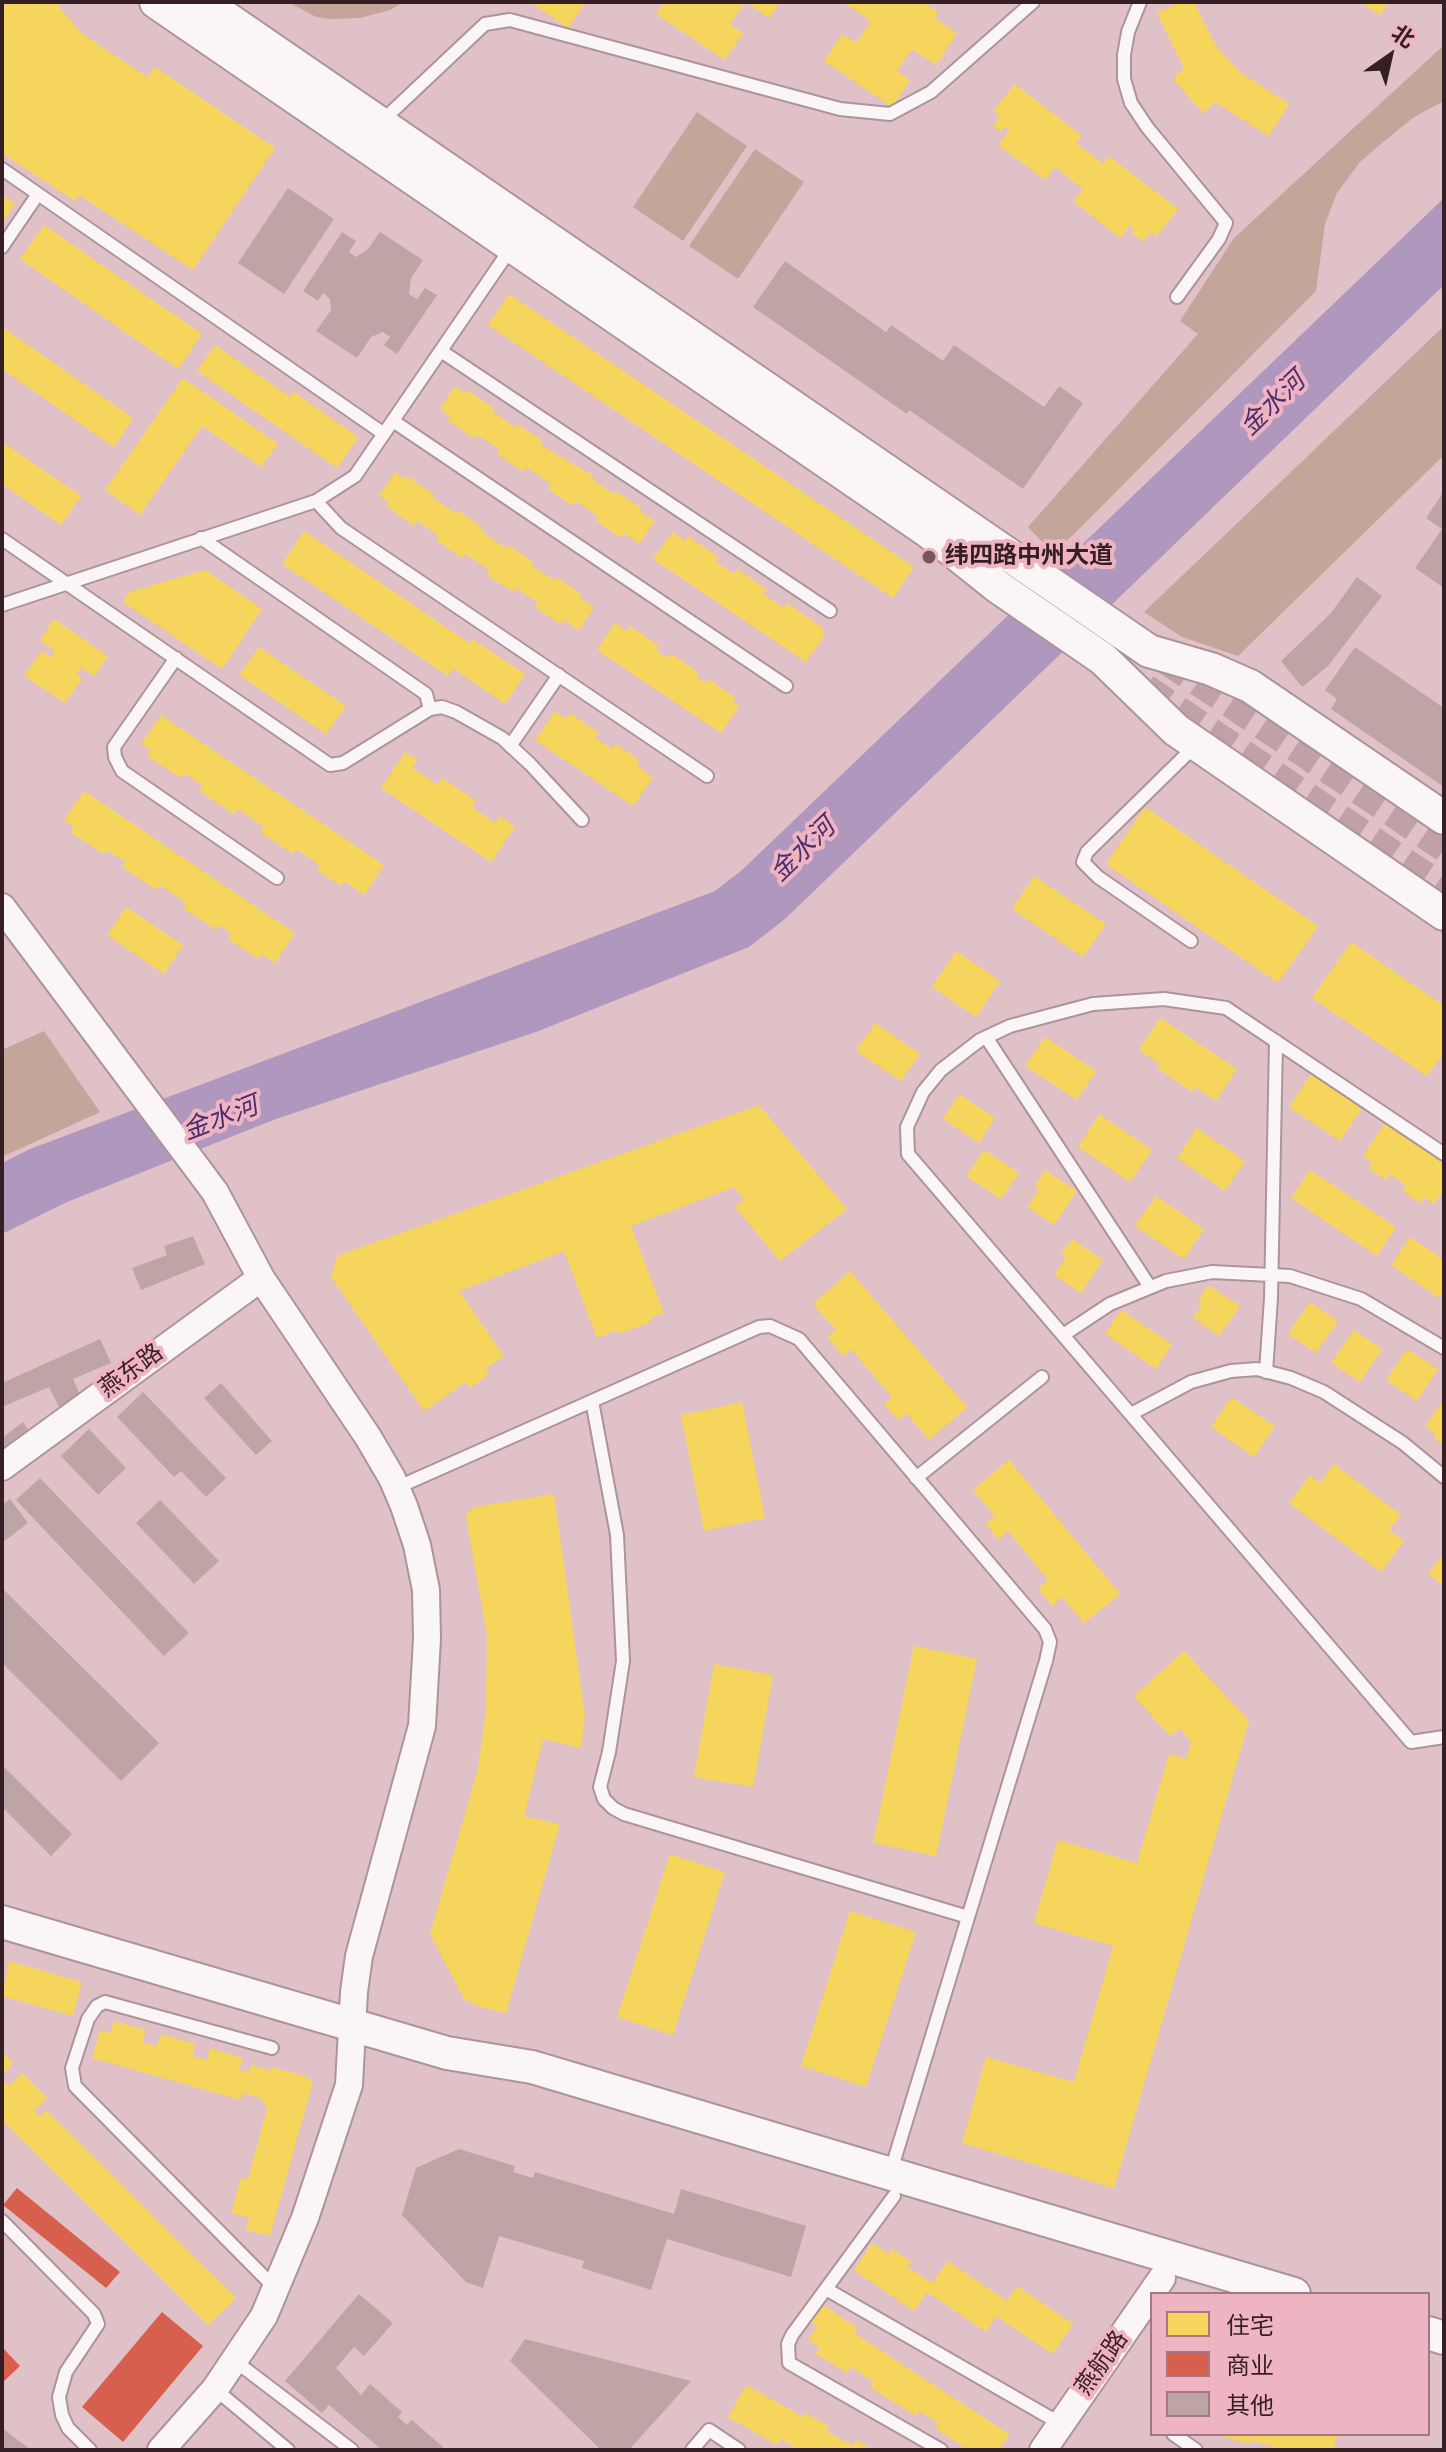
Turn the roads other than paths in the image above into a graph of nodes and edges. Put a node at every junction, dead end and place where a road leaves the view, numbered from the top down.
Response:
1 (156, 2) edge
2 (203, 2) edge
3 (1033, 2) edge
4 (1140, 2) edge
5 (379, 123) junction
6 (2, 169) edge
7 (38, 194) junction
8 (512, 246) junction
9 (2, 247) edge
10 (1177, 297) dead end
11 (441, 351) junction
12 (393, 421) junction
13 (384, 434) junction
14 (316, 501) junction
15 (201, 538) junction
16 (2, 539) edge
17 (67, 583) junction
18 (2, 605) edge
19 (830, 611) dead end
20 (176, 658) junction
21 (559, 675) junction
22 (786, 686) dead end
23 (430, 709) junction
24 (1197, 744) junction
25 (510, 746) junction
26 (707, 776) dead end
27 (1444, 818) edge
28 (582, 820) dead end
29 (277, 878) dead end
30 (2, 907) edge
31 (1444, 914) edge
32 (1191, 941) dead end
33 (986, 1037) junction
34 (1276, 1041) junction
35 (1444, 1154) edge
36 (1272, 1275) junction
37 (261, 1278) junction
38 (1150, 1287) junction
39 (1063, 1335) junction
40 (1444, 1348) edge
41 (1266, 1372) junction
42 (1042, 1377) dead end
43 (592, 1401) junction
44 (1131, 1414) junction
45 (2, 1467) edge
46 (1444, 1477) edge
47 (916, 1478) junction
48 (396, 1488) junction
49 (1444, 1737) edge
50 (968, 1917) junction
51 (2, 1922) edge
52 (352, 2024) junction
53 (272, 2048) dead end
54 (892, 2185) junction
55 (2, 2221) edge
56 (1162, 2278) junction
57 (276, 2288) junction
58 (826, 2289) junction
59 (1152, 2292) edge
60 (1210, 2292) edge
61 (1287, 2292) edge
62 (1150, 2295) edge
63 (235, 2361) junction
64 (215, 2389) junction
65 (1061, 2424) junction
66 (1176, 2436) edge
67 (90, 2450) edge
68 (161, 2450) edge
69 (288, 2450) edge
70 (352, 2450) edge
71 (692, 2450) edge
72 (739, 2450) edge
73 (941, 2450) edge
74 (1043, 2450) edge
75 (1196, 2450) edge

1 - 8 street
2 - 5 street
3 - 5 lane
4 - 10 lane
5 - 27 street
6 - 7 lane
7 - 9 lane
7 - 13 lane
8 - 11 lane
8 - 24 street
11 - 12 lane
11 - 19 lane
12 - 13 lane
12 - 22 lane
13 - 14 lane
14 - 15 lane
14 - 21 lane
15 - 17 lane
15 - 23 lane
16 - 17 lane
17 - 18 lane
17 - 20 lane
20 - 23 lane
20 - 29 lane
21 - 25 lane
21 - 26 lane
23 - 25 lane
24 - 31 street
24 - 32 lane
25 - 28 lane
30 - 37 street
33 - 34 lane
33 - 38 lane
33 - 39 lane
34 - 35 lane
34 - 36 lane
36 - 38 lane
36 - 40 lane
36 - 41 lane
37 - 45 street, 燕东路
37 - 48 street
38 - 39 lane
39 - 44 lane
41 - 44 lane
41 - 46 lane
42 - 47 lane
43 - 47 lane
43 - 48 lane
43 - 50 lane
44 - 49 lane
47 - 50 lane
48 - 52 street
50 - 54 lane
51 - 52 street
52 - 54 street
52 - 57 street
53 - 57 lane
54 - 56 street
54 - 58 lane
54 - 61 street
55 - 67 lane
56 - 59 street, 燕航路
56 - 60 street
57 - 63 street
58 - 65 lane
58 - 73 lane
62 - 65 street, 燕航路
63 - 64 street
63 - 70 lane
64 - 68 street
64 - 69 lane
65 - 74 street, 燕航路
66 - 75 lane
71 - 72 lane

